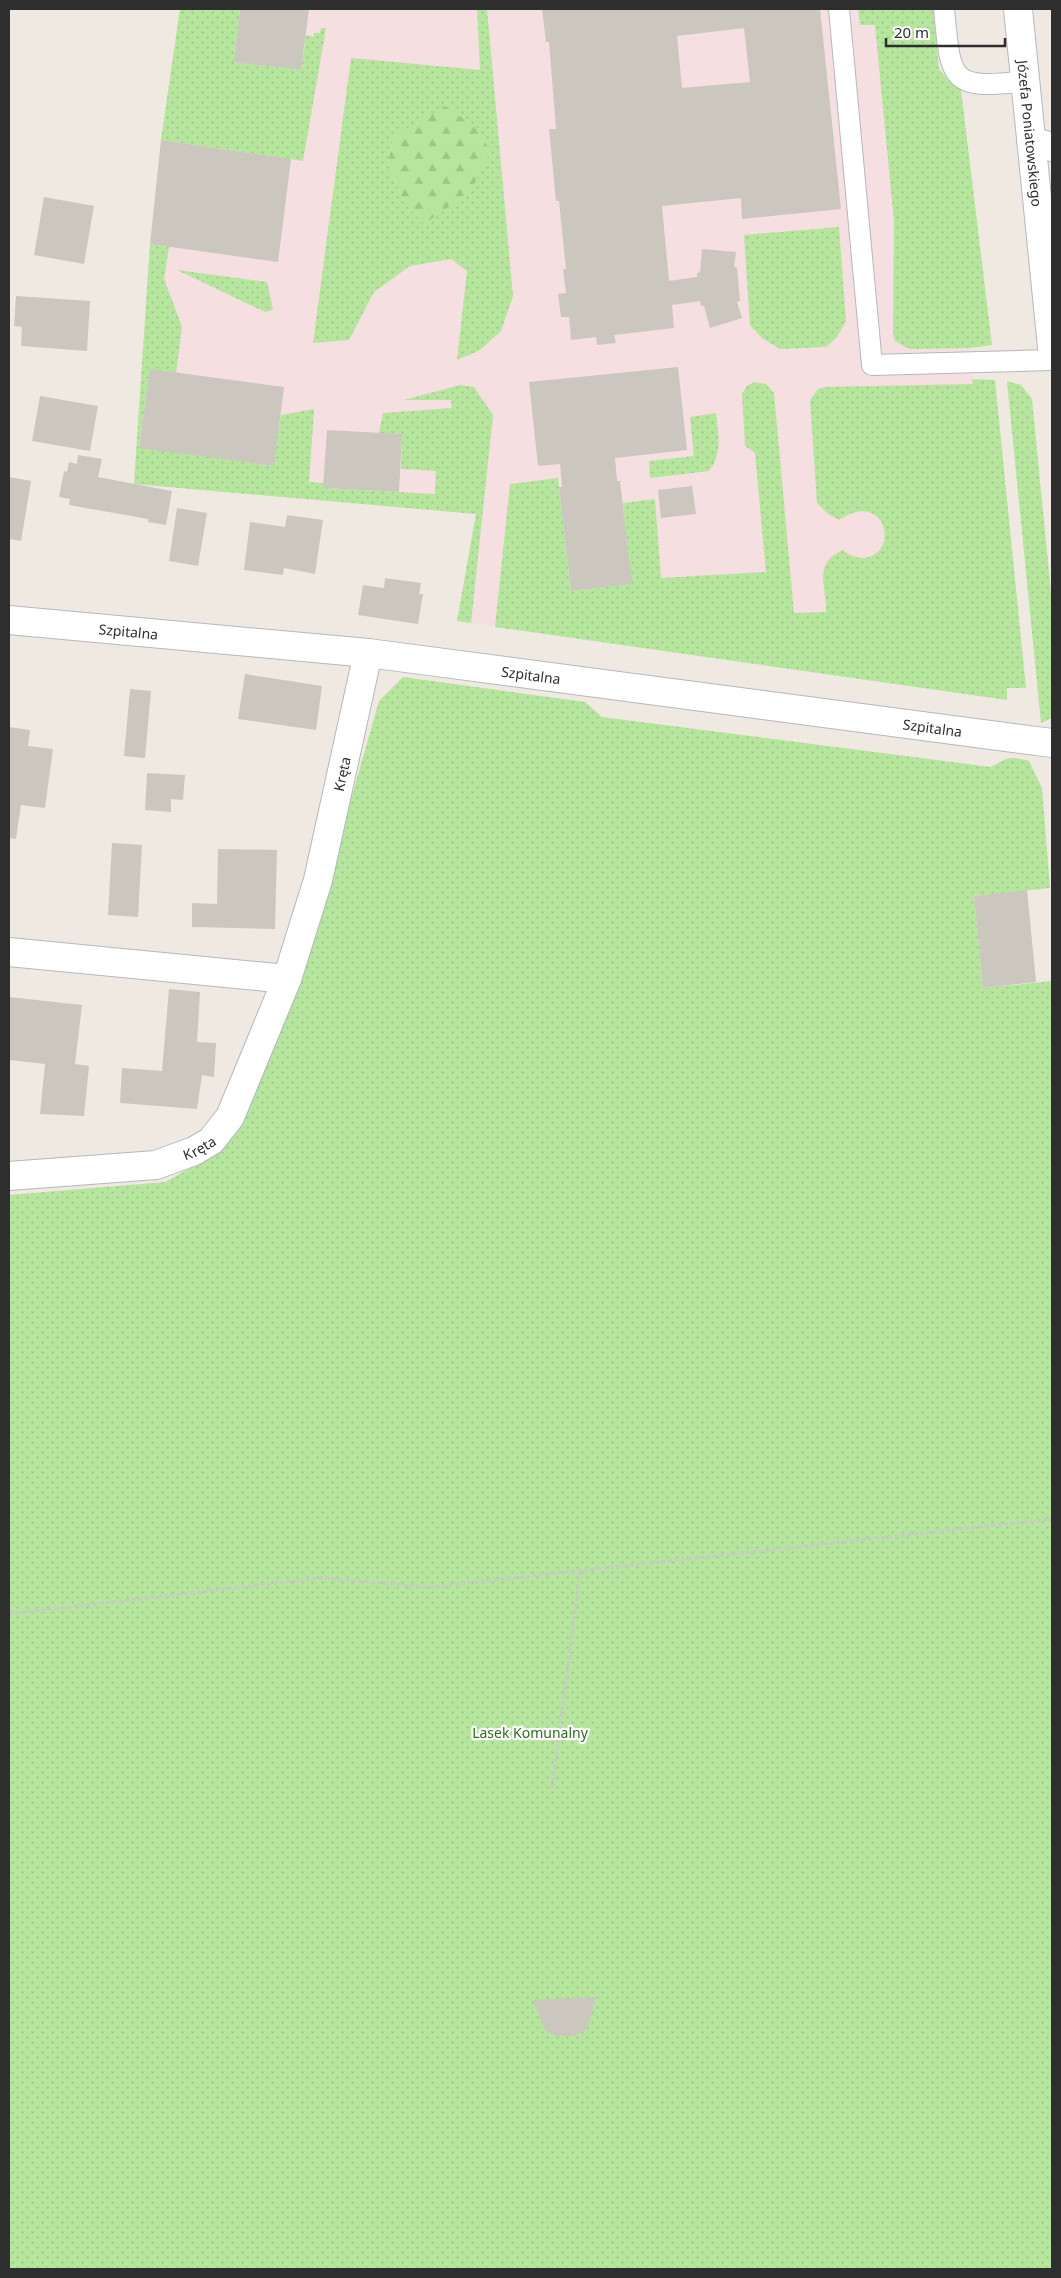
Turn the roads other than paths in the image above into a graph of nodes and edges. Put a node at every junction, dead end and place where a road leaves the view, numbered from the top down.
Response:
1 (839, 9) edge
2 (944, 9) edge
3 (1018, 9) edge
4 (1025, 81) junction
5 (1042, 144) edge
6 (1052, 347) edge
7 (1052, 360) edge
8 (9, 620) edge
9 (368, 653) junction
10 (1052, 743) edge
11 (9, 952) edge
12 (287, 979) junction
13 (9, 1176) edge

1 - 7 lane
2 - 4 lane
3 - 4 street, Józefa Poniatowskiego
4 - 5 street, Józefa Poniatowskiego
5 - 6 street, Józefa Poniatowskiego
8 - 9 street, Szpitalna
9 - 10 street, Szpitalna
9 - 12 street, Kręta
11 - 12 street
12 - 13 street, Kręta

